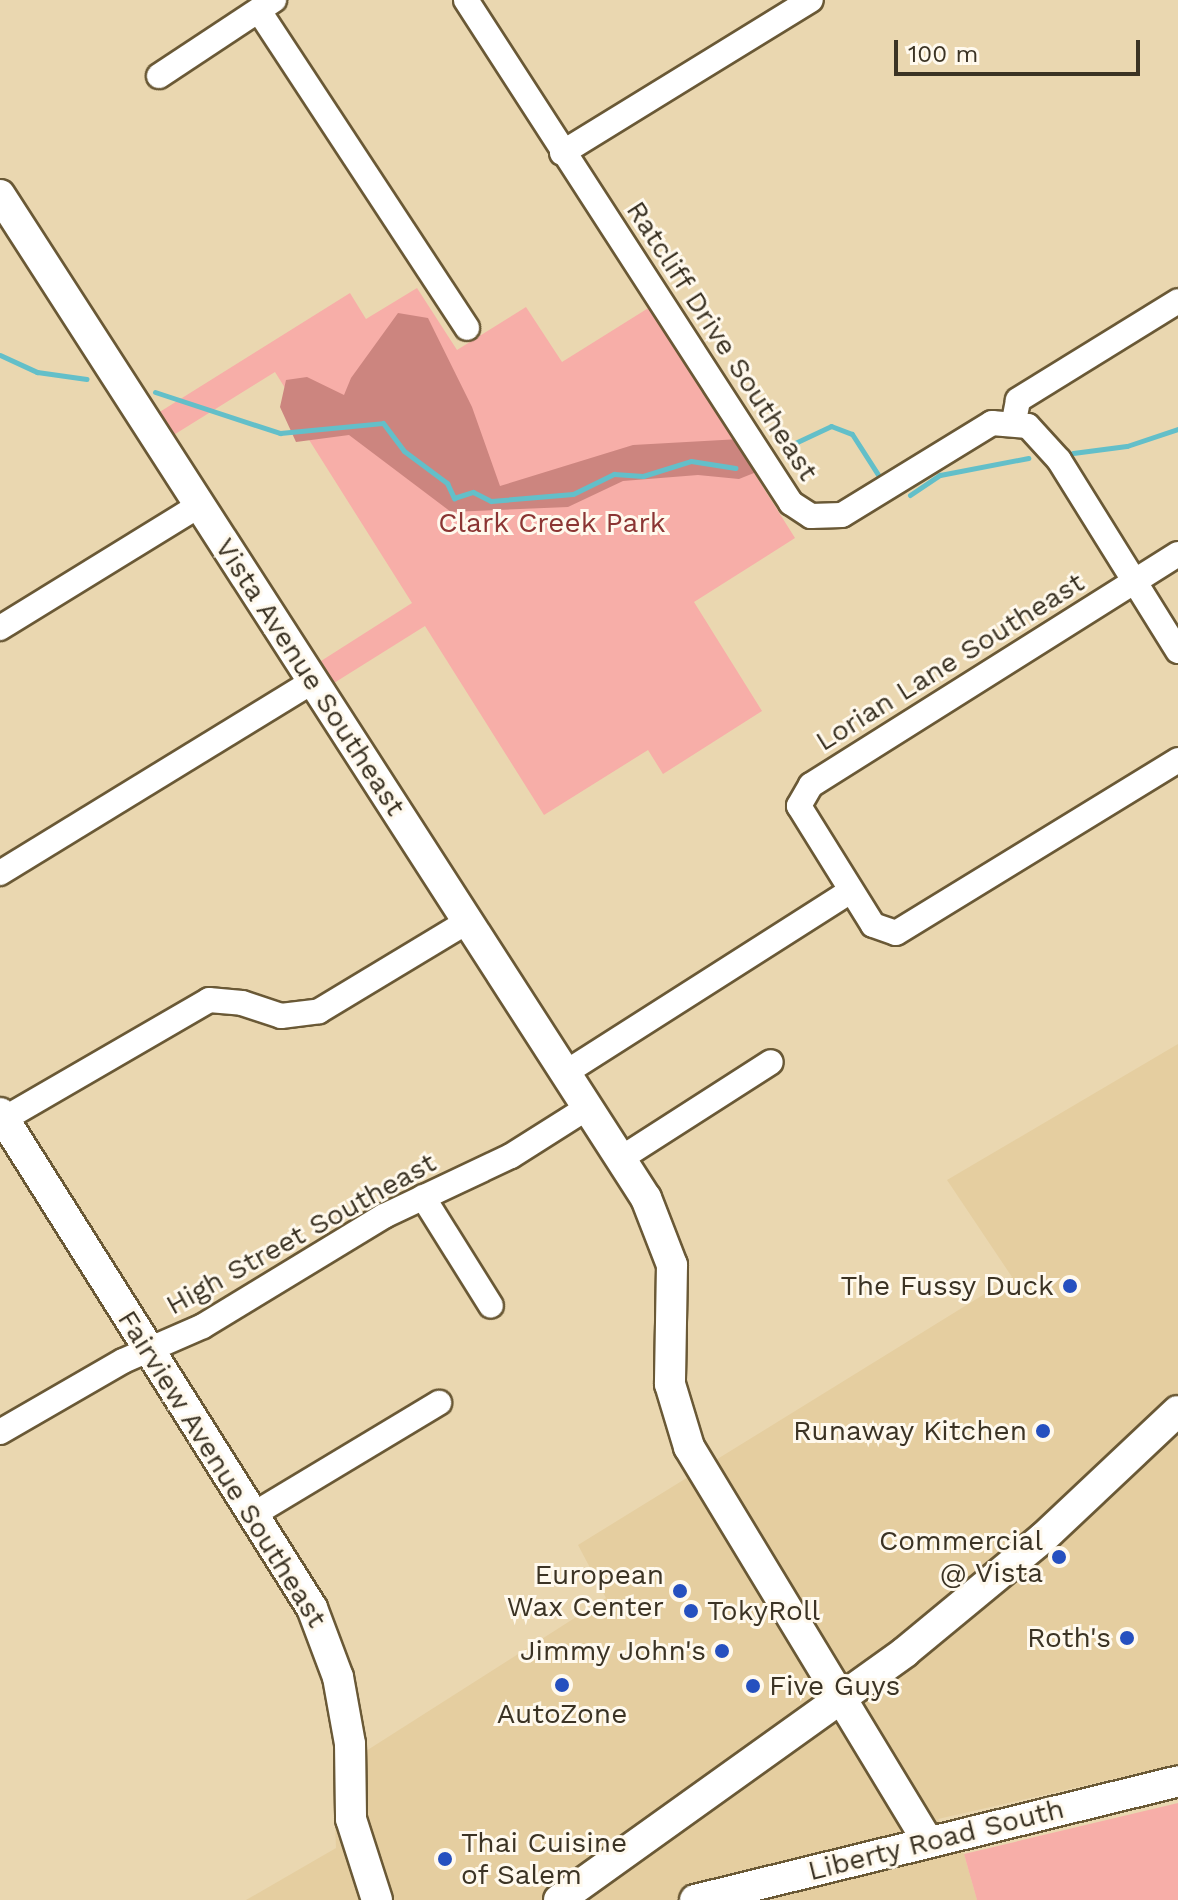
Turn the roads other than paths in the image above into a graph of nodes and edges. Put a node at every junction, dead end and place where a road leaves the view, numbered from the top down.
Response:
1 (466, 0) edge
2 (811, 0) edge
3 (267, 5) edge
4 (159, 76) dead end
5 (562, 153) junction
6 (0, 195) edge
7 (1178, 301) edge
8 (467, 328) dead end
9 (1014, 421) junction
10 (200, 505) junction
11 (1178, 554) edge
12 (1135, 581) junction
13 (0, 628) edge
14 (1178, 651) edge
15 (312, 682) junction
16 (1178, 760) edge
17 (0, 873) edge
18 (849, 892) junction
19 (468, 921) junction
20 (771, 1062) dead end
21 (565, 1073) junction
22 (587, 1108) junction
23 (2, 1116) edge
24 (620, 1159) junction
25 (423, 1197) junction
26 (491, 1306) dead end
27 (149, 1350) junction
28 (439, 1403) dead end
29 (1178, 1411) edge
30 (0, 1432) edge
31 (254, 1514) junction
32 (840, 1699) junction
33 (1178, 1781) edge
34 (928, 1842) junction
35 (377, 1900) edge
36 (559, 1900) edge
37 (695, 1900) edge

1 - 5 street, Ratcliff Drive Southeast
2 - 5 street
3 - 4 street
3 - 8 street
5 - 9 street, Ratcliff Drive Southeast
6 - 10 main road, Vista Avenue Southeast
7 - 9 street
9 - 12 street
10 - 13 street
10 - 15 main road, Vista Avenue Southeast
11 - 12 street, Lorian Lane Southeast
12 - 14 street
12 - 18 street, Lorian Lane Southeast
15 - 17 street
15 - 19 main road, Vista Avenue Southeast
16 - 18 street
18 - 21 street
19 - 21 main road, Vista Avenue Southeast
19 - 23 street
20 - 24 street
21 - 22 main road, Vista Avenue Southeast
22 - 24 main road, Vista Avenue Southeast
22 - 25 street, High Street Southeast
23 - 27 main road, Fairview Avenue Southeast
24 - 32 main road, Vista Avenue Southeast
25 - 26 street
25 - 27 street, High Street Southeast
27 - 30 street, High Street Southeast
27 - 31 main road, Fairview Avenue Southeast
28 - 31 street
29 - 32 main road
31 - 35 main road, Fairview Avenue Southeast
32 - 34 main road, Vista Avenue Southeast
32 - 36 main road
33 - 34 main road, Liberty Road South
34 - 37 main road, Liberty Road South

